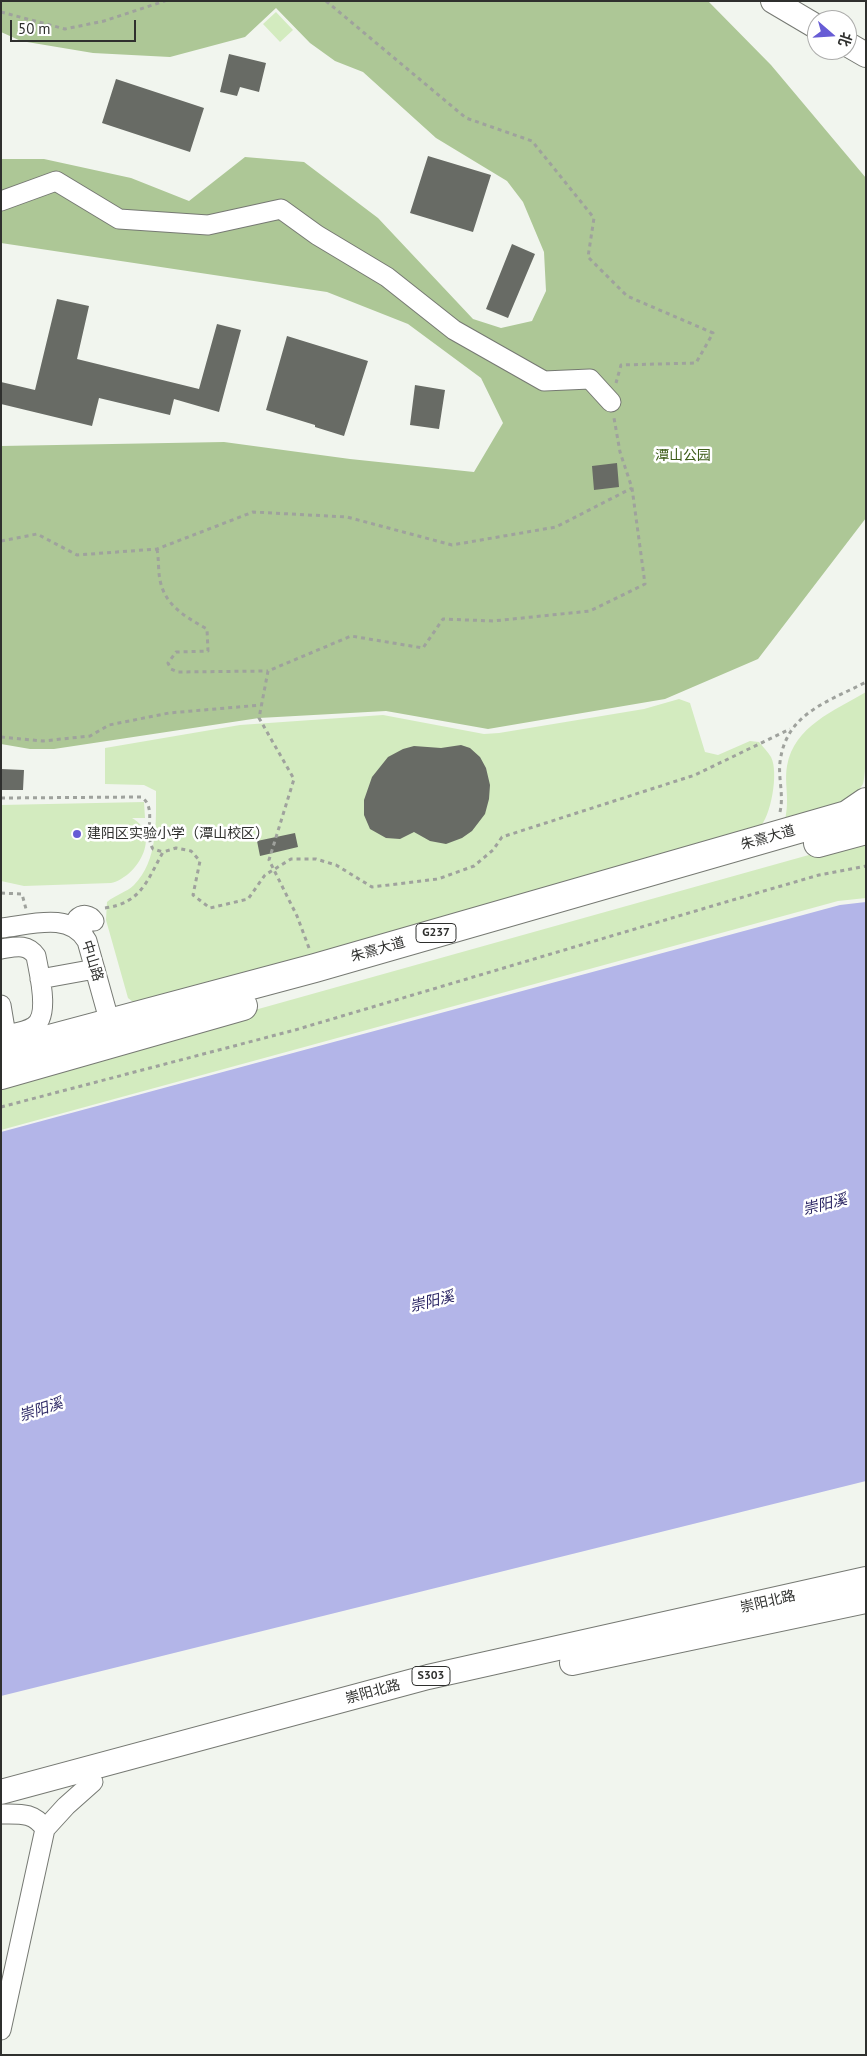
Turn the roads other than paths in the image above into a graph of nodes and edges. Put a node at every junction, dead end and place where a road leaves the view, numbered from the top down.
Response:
1 (772, 1) edge
2 (791, 1) edge
3 (807, 10) edge
4 (807, 21) edge
5 (1, 201) edge
6 (611, 402) road end
7 (866, 802) edge
8 (866, 830) edge
9 (1, 928) edge
10 (1, 949) edge
11 (95, 970) junction
12 (40, 979) junction
13 (1, 1005) edge
14 (112, 1032) junction
15 (1, 1052) edge
16 (1, 1074) edge
17 (866, 1580) edge
18 (866, 1601) edge
19 (94, 1782) junction
20 (1, 1792) edge
21 (1, 1808) edge
22 (1, 1814) edge
23 (45, 1829) junction
24 (1, 2030) edge

1 - 4 main road
2 - 3 main road
5 - 6 street
7 - 14 highway, 朱熹大道 / G237
8 - 14 highway, 朱熹大道 / G237
9 - 11 street, 中山路
10 - 12 street
11 - 12 street
11 - 14 street, 中山路
12 - 13 street
14 - 15 highway, 朱熹大道 / G237
14 - 16 highway, 朱熹大道 / G237
17 - 20 main road, 崇阳北路 / S303
18 - 19 main road, 崇阳北路 / S303
19 - 21 main road, 崇阳北路 / S303
19 - 23 street
22 - 23 street
23 - 24 street

